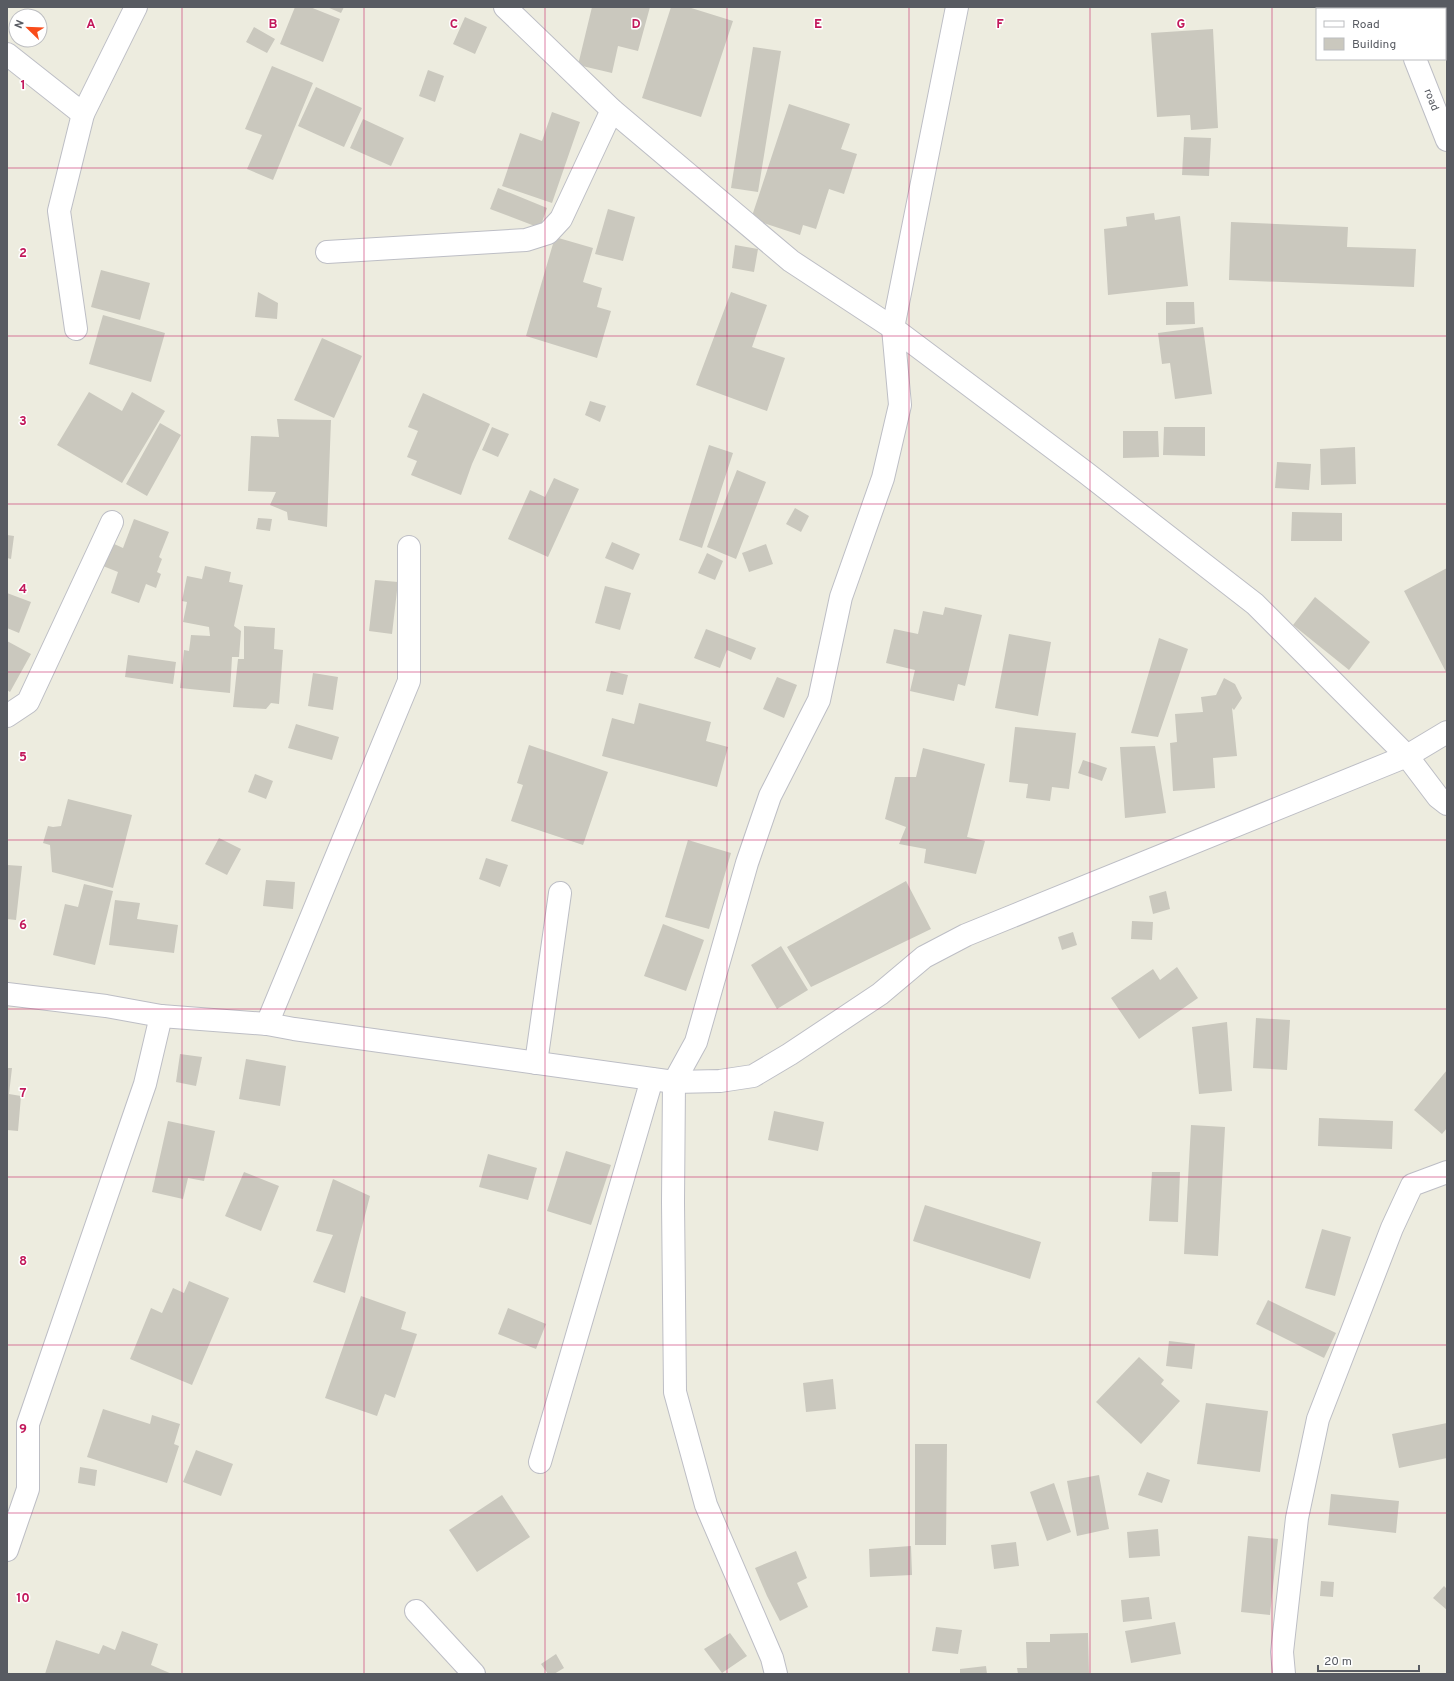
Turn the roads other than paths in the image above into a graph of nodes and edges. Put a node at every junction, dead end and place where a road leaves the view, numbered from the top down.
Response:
1 (136, 7) edge
2 (505, 7) edge
3 (956, 7) edge
4 (7, 54) edge
5 (1415, 60) edge
6 (612, 110) junction
7 (83, 114) junction
8 (1447, 140) edge
9 (327, 252) dead end
10 (893, 328) junction
11 (76, 329) dead end
12 (112, 522) dead end
13 (410, 547) dead end
14 (7, 716) edge
15 (1447, 732) edge
16 (1407, 756) junction
17 (1447, 804) edge
18 (560, 893) dead end
19 (7, 994) edge
20 (161, 1016) junction
21 (267, 1024) junction
22 (536, 1063) junction
23 (652, 1079) junction
24 (674, 1082) junction
25 (1447, 1172) edge
26 (540, 1462) dead end
27 (7, 1550) edge
28 (416, 1611) dead end
29 (474, 1674) edge
30 (776, 1674) edge
31 (1284, 1674) edge

1 - 7 street
2 - 6 street
3 - 10 street
4 - 7 street
5 - 8 street, road
6 - 9 street
6 - 10 street
7 - 11 street
10 - 16 street
10 - 24 street
12 - 14 street
13 - 21 street
15 - 16 street
16 - 17 street
16 - 24 street
18 - 22 street
19 - 20 street
20 - 21 street
20 - 27 street
21 - 22 street
22 - 23 street
23 - 24 street
23 - 26 street
24 - 30 street
25 - 31 street
28 - 29 street

